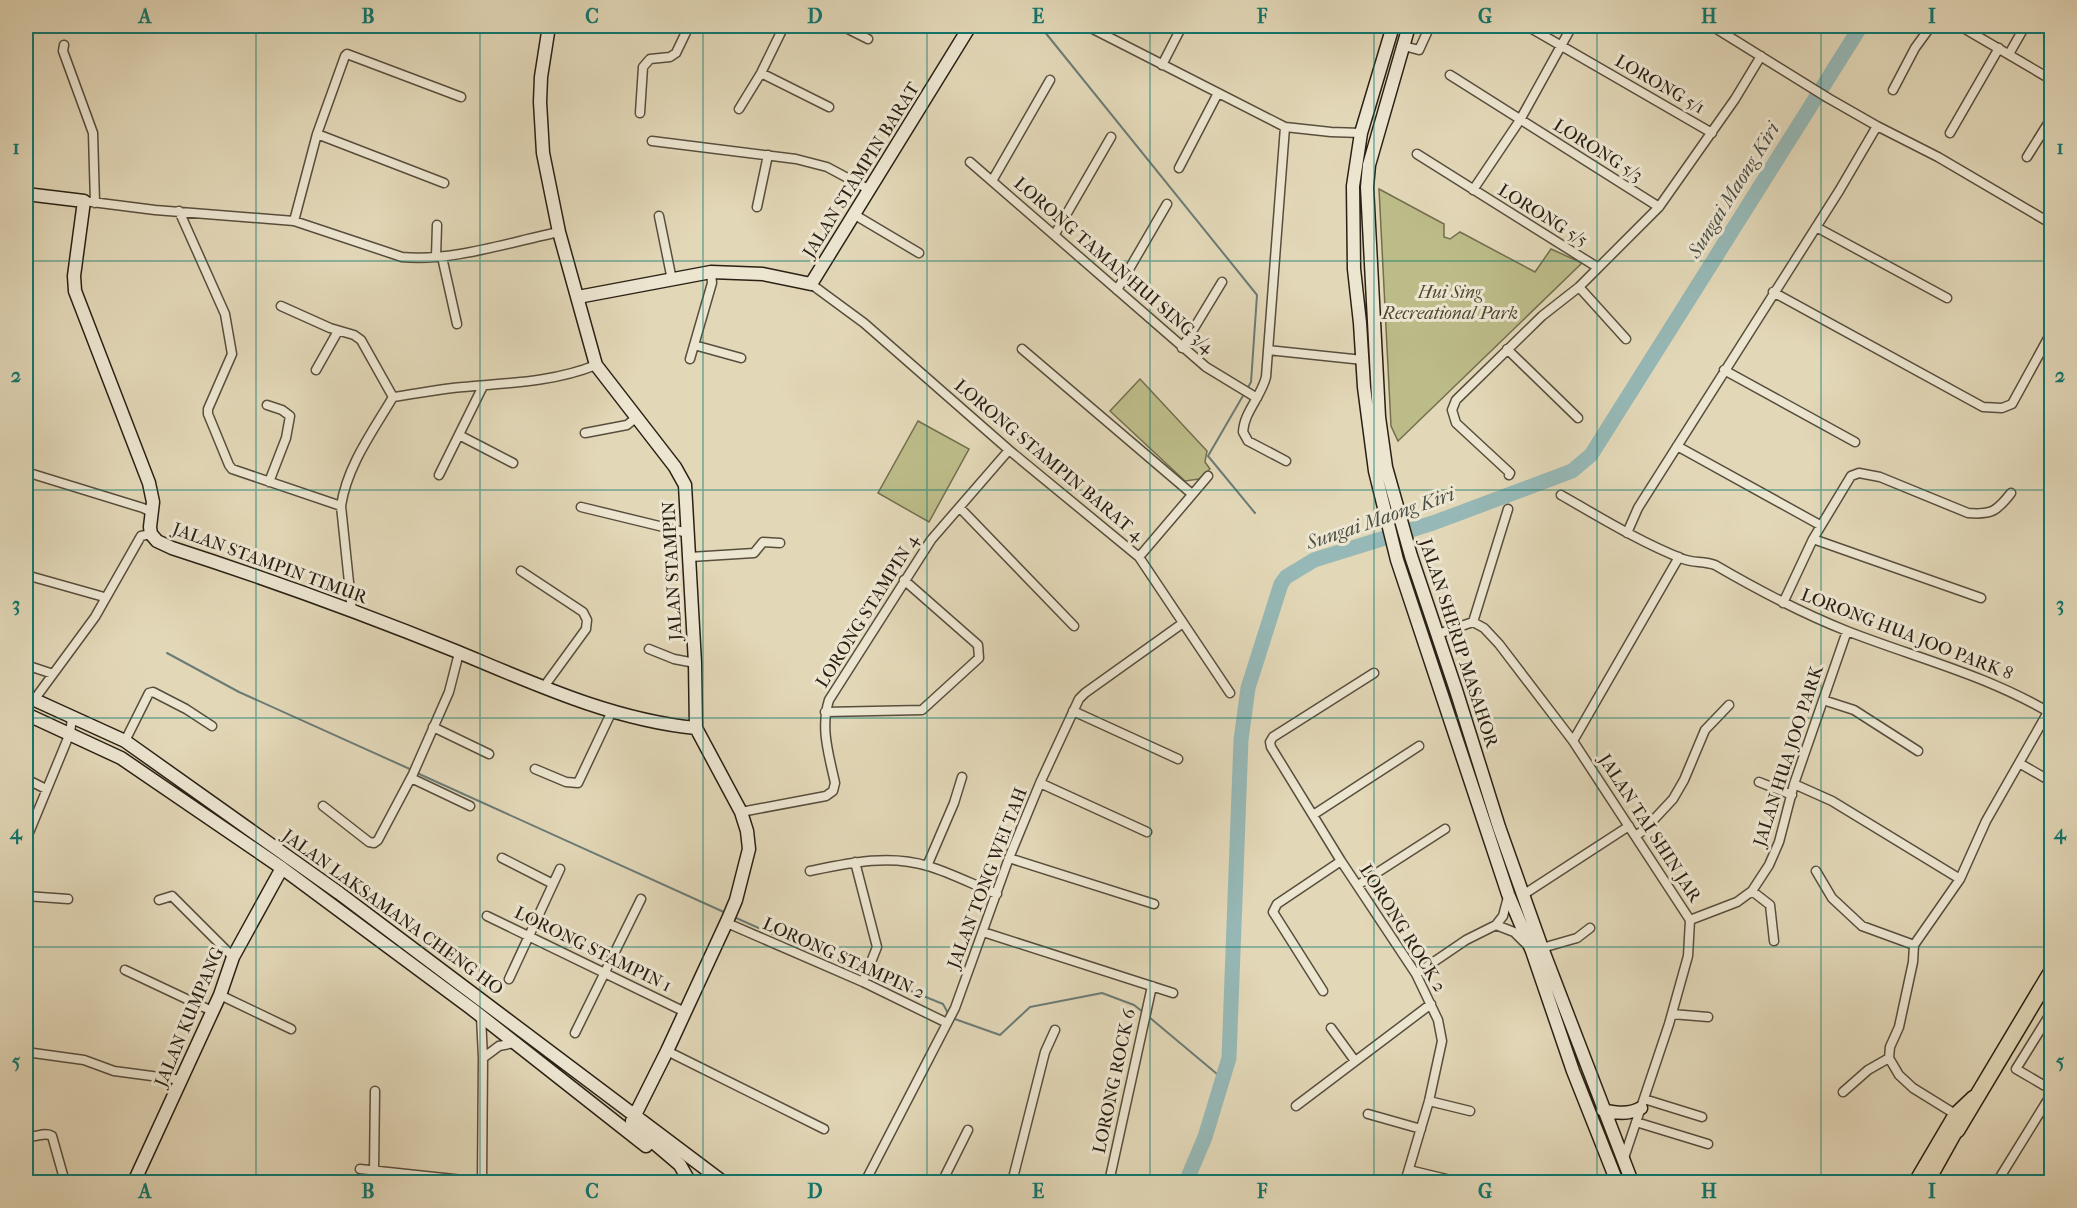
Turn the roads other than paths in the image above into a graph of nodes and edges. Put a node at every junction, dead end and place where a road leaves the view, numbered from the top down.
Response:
1 (549, 26) edge
2 (689, 26) edge
3 (784, 26) edge
4 (842, 26) edge
5 (970, 26) edge
6 (1087, 26) edge
7 (1182, 26) edge
8 (1393, 26) edge
9 (1410, 26) edge
10 (1430, 26) edge
11 (1527, 26) edge
12 (1572, 26) edge
13 (1712, 26) edge
14 (1931, 26) edge
15 (1960, 26) edge
16 (2025, 26) edge
17 (868, 39) dead end
18 (64, 45) dead end
19 (1561, 45) junction
20 (1404, 46) junction
21 (1999, 48) junction
22 (2009, 54) junction
23 (1761, 56) junction
24 (1162, 65) junction
25 (762, 73) junction
26 (1450, 75) dead end
27 (1050, 80) dead end
28 (2052, 80) edge
29 (1893, 90) dead end
30 (1218, 93) junction
31 (461, 97) dead end
32 (829, 107) dead end
33 (740, 109) dead end
34 (640, 113) dead end
35 (2052, 117) edge
36 (1520, 120) junction
37 (1877, 126) junction
38 (1285, 127) junction
39 (1361, 133) junction
40 (1712, 133) junction
41 (1950, 133) dead end
42 (317, 134) junction
43 (1111, 137) dead end
44 (652, 141) dead end
45 (1417, 154) dead end
46 (768, 155) junction
47 (2027, 157) dead end
48 (970, 162) dead end
49 (1179, 168) dead end
50 (992, 181) junction
51 (444, 183) dead end
52 (870, 190) junction
53 (1473, 190) junction
54 (26, 194) edge
55 (89, 202) junction
56 (1167, 204) dead end
57 (757, 207) dead end
58 (1659, 207) junction
59 (179, 211) junction
60 (855, 215) junction
61 (659, 216) dead end
62 (294, 221) junction
63 (2052, 224) edge
64 (437, 225) dead end
65 (1816, 226) junction
66 (559, 231) junction
67 (1055, 234) junction
68 (919, 253) dead end
69 (439, 257) junction
70 (1597, 267) junction
71 (711, 272) junction
72 (672, 280) junction
73 (1222, 282) dead end
74 (811, 284) junction
75 (1579, 287) junction
76 (1117, 290) junction
77 (1773, 292) junction
78 (578, 297) junction
79 (1947, 298) dead end
80 (281, 306) dead end
81 (457, 324) dead end
82 (338, 331) junction
83 (2052, 331) edge
84 (1626, 339) dead end
85 (694, 345) junction
86 (1182, 348) junction
87 (1022, 349) dead end
88 (1507, 349) junction
89 (1268, 350) junction
90 (741, 358) dead end
91 (690, 359) dead end
92 (1363, 360) junction
93 (596, 365) junction
94 (316, 370) dead end
95 (1724, 370) junction
96 (483, 386) junction
97 (1256, 397) junction
98 (393, 398) junction
99 (267, 405) dead end
100 (637, 417) junction
101 (1578, 418) dead end
102 (585, 433) dead end
103 (459, 435) junction
104 (1855, 442) dead end
105 (1677, 446) junction
106 (1009, 450) junction
107 (1286, 461) dead end
108 (513, 463) dead end
109 (26, 472) edge
110 (439, 475) dead end
111 (1509, 475) dead end
112 (1208, 476) dead end
113 (269, 482) junction
114 (2011, 493) dead end
115 (1192, 494) junction
116 (1561, 495) dead end
117 (341, 506) junction
118 (580, 507) dead end
119 (960, 508) junction
120 (1508, 509) dead end
121 (151, 512) junction
122 (1820, 525) junction
123 (1627, 532) junction
124 (688, 533) junction
125 (151, 534) junction
126 (1813, 539) junction
127 (780, 543) dead end
128 (690, 557) junction
129 (1139, 557) junction
130 (1678, 557) junction
131 (521, 570) dead end
132 (26, 575) edge
133 (904, 579) junction
134 (104, 597) junction
135 (1981, 598) dead end
136 (1783, 603) junction
137 (352, 611) junction
138 (1473, 622) junction
139 (1183, 623) junction
140 (1074, 626) dead end
141 (1847, 631) junction
142 (1437, 634) junction
143 (649, 649) dead end
144 (459, 653) junction
145 (695, 663) junction
146 (26, 665) edge
147 (1374, 673) dead end
148 (53, 674) junction
149 (543, 688) junction
150 (1230, 693) dead end
151 (30, 698) edge
152 (1823, 700) junction
153 (1729, 705) dead end
154 (612, 711) junction
155 (1073, 711) junction
156 (825, 712) junction
157 (2050, 713) edge
158 (26, 714) edge
159 (72, 718) junction
160 (213, 726) dead end
161 (433, 727) junction
162 (696, 728) junction
163 (70, 733) junction
164 (125, 741) junction
165 (1574, 741) junction
166 (1419, 747) dead end
167 (1918, 751) dead end
168 (489, 754) dead end
169 (1178, 759) dead end
170 (2019, 763) junction
171 (534, 769) dead end
172 (412, 776) junction
173 (962, 777) dead end
174 (26, 779) edge
175 (1759, 782) dead end
176 (2052, 782) edge
177 (1040, 783) junction
178 (1794, 784) junction
179 (46, 789) junction
180 (1792, 795) junction
181 (323, 806) dead end
182 (470, 806) dead end
183 (741, 812) junction
184 (1312, 815) junction
185 (1629, 826) junction
186 (1445, 829) dead end
187 (1147, 832) dead end
188 (1636, 836) junction
189 (26, 840) edge
190 (502, 858) dead end
191 (1009, 858) junction
192 (1341, 861) junction
193 (855, 862) junction
194 (927, 866) junction
195 (282, 868) junction
196 (560, 869) dead end
197 (810, 871) dead end
198 (1816, 871) dead end
199 (1960, 879) junction
200 (553, 884) junction
201 (1358, 885) junction
202 (1752, 891) junction
203 (997, 894) junction
204 (1508, 894) junction
205 (1523, 895) junction
206 (26, 897) edge
207 (68, 899) dead end
208 (641, 899) dead end
209 (159, 900) dead end
210 (1154, 904) dead end
211 (487, 916) dead end
212 (1690, 920) junction
213 (728, 921) junction
214 (1496, 925) junction
215 (1590, 928) dead end
216 (983, 932) junction
217 (529, 935) junction
218 (1774, 941) dead end
219 (1914, 945) junction
220 (1537, 949) junction
221 (233, 957) junction
222 (125, 970) dead end
223 (604, 973) junction
224 (1416, 974) junction
225 (508, 979) dead end
226 (864, 979) junction
227 (2049, 982) edge
228 (1152, 986) junction
229 (1323, 991) dead end
230 (1173, 993) dead end
231 (220, 995) junction
232 (1431, 1004) junction
233 (212, 1011) junction
234 (2052, 1011) edge
235 (685, 1012) junction
236 (1672, 1014) junction
237 (481, 1016) junction
238 (1708, 1017) dead end
239 (948, 1021) junction
240 (1331, 1028) dead end
241 (291, 1029) dead end
242 (1055, 1030) dead end
243 (575, 1033) dead end
244 (514, 1042) junction
245 (667, 1051) junction
246 (26, 1052) edge
247 (483, 1058) junction
248 (1889, 1058) junction
249 (1355, 1061) junction
250 (182, 1080) junction
251 (375, 1091) dead end
252 (2052, 1091) edge
253 (1843, 1092) dead end
254 (1978, 1092) junction
255 (1430, 1101) junction
256 (1642, 1103) junction
257 (1296, 1106) dead end
258 (1603, 1110) junction
259 (1470, 1111) dead end
260 (1368, 1114) dead end
261 (1955, 1114) junction
262 (635, 1115) junction
263 (1702, 1117) dead end
264 (1636, 1122) junction
265 (824, 1129) dead end
266 (1421, 1129) junction
267 (968, 1130) dead end
268 (1957, 1130) joint
269 (26, 1136) edge
270 (1708, 1144) dead end
271 (1623, 1161) junction
272 (360, 1169) dead end
273 (1409, 1170) junction
274 (374, 1171) junction
275 (135, 1180) edge
276 (1615, 1180) edge
277 (65, 1182) edge
278 (148, 1182) edge
279 (482, 1182) edge
280 (690, 1182) edge
281 (723, 1182) edge
282 (866, 1182) edge
283 (942, 1182) edge
284 (1012, 1182) edge
285 (1109, 1182) edge
286 (1405, 1182) edge
287 (1460, 1182) edge
288 (1632, 1182) edge
289 (1915, 1182) edge
290 (1929, 1182) edge
291 (1997, 1182) edge

1 - 66 main road, JALAN STAMPIN
2 - 34 street
3 - 25 street
4 - 17 street
5 - 52 main road, JALAN STAMPIN BARAT
6 - 24 street
7 - 24 street
8 - 39 main road, JALAN SHERIP MASAHOR
9 - 20 main road, JALAN SHERIP MASAHOR
10 - 20 street
11 - 19 street, LORONG 5/1
12 - 19 street
13 - 23 street
14 - 29 street
15 - 21 street
16 - 22 street
18 - 55 street
19 - 36 street
19 - 40 street, LORONG 5/1
20 - 142 main road, JALAN SHERIP MASAHOR
21 - 22 street
21 - 41 street
22 - 28 street
23 - 37 street
23 - 40 street
24 - 30 street
25 - 32 street
25 - 33 street
26 - 36 street, LORONG 5/3
27 - 50 street
30 - 38 street
30 - 49 street
31 - 42 street
35 - 47 street
36 - 53 street
36 - 58 street, LORONG 5/3
37 - 63 street
37 - 65 street
38 - 39 street
38 - 89 street
39 - 92 main road, JALAN SHERIP MASAHOR
40 - 58 street
42 - 51 street
42 - 62 street
43 - 67 street
44 - 46 street
45 - 53 street, LORONG 5/5
46 - 52 street
46 - 57 street
48 - 50 street, LORONG TAMAN HUI SING 3/4
50 - 67 street, LORONG TAMAN HUI SING 3/4
52 - 60 main road, JALAN STAMPIN BARAT
53 - 70 street, LORONG 5/5
54 - 55 main road
55 - 59 street
55 - 121 main road, JALAN STAMPIN TIMUR
56 - 76 street
58 - 70 street
59 - 62 street
59 - 113 street
60 - 68 street
60 - 74 main road, JALAN STAMPIN BARAT
61 - 72 street
62 - 69 street
64 - 69 street
65 - 77 street
65 - 79 street
66 - 69 street
66 - 78 main road, JALAN STAMPIN
67 - 76 street, LORONG TAMAN HUI SING 3/4
69 - 81 street
70 - 75 street
71 - 72 main road, JALAN STAMPIN BARAT
71 - 74 main road, JALAN STAMPIN BARAT
71 - 85 street
72 - 78 main road, JALAN STAMPIN BARAT
73 - 86 street
74 - 106 street, LORONG STAMPIN BARAT 4
75 - 84 street
75 - 88 street
76 - 86 street, LORONG TAMAN HUI SING 3/4
77 - 83 street
77 - 95 street
78 - 93 main road, JALAN STAMPIN
80 - 82 street
82 - 94 street
82 - 98 street
85 - 90 street
85 - 91 street
86 - 97 street, LORONG TAMAN HUI SING 3/4
87 - 115 street
88 - 101 street
88 - 111 street
89 - 92 street
89 - 97 street
92 - 204 main road, JALAN SHERIP MASAHOR
93 - 96 street
93 - 100 main road, JALAN STAMPIN
95 - 104 street
95 - 105 street
96 - 98 street
96 - 103 street
97 - 107 street
98 - 117 street
99 - 113 street
100 - 102 street
100 - 124 main road, JALAN STAMPIN
103 - 108 street
103 - 110 street
105 - 122 street
105 - 123 street
106 - 119 street, LORONG STAMPIN 4
106 - 129 street, LORONG STAMPIN BARAT 4
109 - 121 street
112 - 115 street
113 - 117 street
114 - 122 street
115 - 129 street
116 - 123 street, LORONG HUA JOO PARK 8
117 - 137 street
118 - 124 street
119 - 133 street, LORONG STAMPIN 4
119 - 140 street
120 - 138 street
121 - 125 main road, JALAN STAMPIN TIMUR
122 - 126 street
123 - 130 street, LORONG HUA JOO PARK 8
124 - 128 main road, JALAN STAMPIN
125 - 134 street
125 - 137 main road, JALAN STAMPIN TIMUR
126 - 135 street
126 - 136 street
127 - 128 street
128 - 145 main road, JALAN STAMPIN
129 - 139 street, LORONG STAMPIN BARAT 4
130 - 136 street, LORONG HUA JOO PARK 8
130 - 165 street
131 - 149 street
132 - 134 street
133 - 156 street, LORONG STAMPIN 4
133 - 156 street
134 - 148 street
136 - 141 street, LORONG HUA JOO PARK 8
137 - 144 main road, JALAN STAMPIN TIMUR
138 - 142 street
138 - 165 street, JALAN TAI SHIN JAR
139 - 150 street, LORONG STAMPIN BARAT 4
139 - 155 street, JALAN TONG WEI TAH
141 - 152 street, JALAN HUA JOO PARK
141 - 157 street, LORONG HUA JOO PARK 8
142 - 205 main road, JALAN SHERIP MASAHOR
143 - 145 street
144 - 149 main road, JALAN STAMPIN TIMUR
144 - 161 street
145 - 162 main road, JALAN STAMPIN
146 - 148 street
147 - 184 street, LORONG ROCK 2
148 - 151 street
149 - 154 main road, JALAN STAMPIN TIMUR
151 - 159 main road, JALAN LAKSAMANA CHENG HO
152 - 167 street
152 - 178 street, JALAN HUA JOO PARK
153 - 188 street
154 - 162 main road, JALAN STAMPIN TIMUR
154 - 171 street
155 - 169 street
155 - 177 street, JALAN TONG WEI TAH
156 - 183 street, LORONG STAMPIN 4
157 - 170 street
158 - 163 main road, JALAN LAKSAMANA CHENG HO
159 - 163 street
159 - 164 main road, JALAN LAKSAMANA CHENG HO
160 - 164 street
161 - 168 street
161 - 172 street
162 - 183 main road, JALAN STAMPIN
163 - 179 street
163 - 195 main road, JALAN LAKSAMANA CHENG HO
164 - 262 main road, JALAN LAKSAMANA CHENG HO
165 - 185 street, JALAN TAI SHIN JAR
166 - 184 street
170 - 176 street
170 - 199 street
172 - 181 street
172 - 182 street
173 - 194 street
174 - 179 street
175 - 180 street
177 - 187 street
177 - 191 street, JALAN TONG WEI TAH
178 - 180 street, JALAN HUA JOO PARK
178 - 199 street
179 - 189 street
180 - 202 street, JALAN HUA JOO PARK
183 - 213 main road, JALAN STAMPIN
184 - 192 street, LORONG ROCK 2
185 - 188 street, JALAN TAI SHIN JAR
185 - 205 street
186 - 201 street
188 - 212 street, JALAN TAI SHIN JAR
190 - 200 street
191 - 203 street, JALAN TONG WEI TAH
191 - 210 street
192 - 201 street, LORONG ROCK 2
192 - 229 street
193 - 194 street
193 - 197 street
193 - 226 street
194 - 203 street
195 - 221 main road, JALAN KUMPANG
195 - 237 main road, JALAN LAKSAMANA CHENG HO
196 - 200 street
198 - 219 street
199 - 219 street
200 - 217 street
201 - 224 street, LORONG ROCK 2
202 - 212 street, JALAN HUA JOO PARK
202 - 218 street
203 - 216 street, JALAN TONG WEI TAH
204 - 214 street
204 - 220 main road, JALAN SHERIP MASAHOR
205 - 220 main road, JALAN SHERIP MASAHOR
206 - 207 street
208 - 223 street
209 - 221 street
211 - 217 street, LORONG STAMPIN 1
212 - 236 street, JALAN TAI SHIN JAR
213 - 226 street, LORONG STAMPIN 2
213 - 235 main road, JALAN STAMPIN
214 - 220 street
214 - 224 street
215 - 220 street
216 - 228 street
216 - 239 street, JALAN TONG WEI TAH
217 - 223 street, LORONG STAMPIN 1
217 - 225 street
219 - 248 street
220 - 258 main road, JALAN SHERIP MASAHOR
220 - 276 main road, JALAN SHERIP MASAHOR
221 - 231 main road, JALAN KUMPANG
222 - 233 street
223 - 235 street, LORONG STAMPIN 1
223 - 243 street
224 - 232 street, LORONG ROCK 2
226 - 239 street, LORONG STAMPIN 2
227 - 254 highway
228 - 230 street
228 - 285 street, LORONG ROCK 6
231 - 233 main road, JALAN KUMPANG
231 - 241 street
232 - 249 street
232 - 255 street, LORONG ROCK 2
233 - 250 main road, JALAN KUMPANG
234 - 252 street
235 - 245 main road, JALAN STAMPIN
236 - 238 street
236 - 256 street, JALAN TAI SHIN JAR
237 - 244 main road, JALAN LAKSAMANA CHENG HO
237 - 247 street
239 - 282 street, JALAN TONG WEI TAH
240 - 249 street
242 - 284 street
244 - 247 street
244 - 280 main road, JALAN LAKSAMANA CHENG HO
245 - 262 main road, JALAN STAMPIN
245 - 265 street
246 - 250 street
247 - 279 street
248 - 253 street
248 - 261 street
249 - 257 street
250 - 275 main road, JALAN KUMPANG
251 - 274 street
252 - 291 street
254 - 261 main road
254 - 268 highway
255 - 259 street
255 - 266 street, LORONG ROCK 2
256 - 258 main road
256 - 263 street
256 - 264 street, JALAN TAI SHIN JAR
258 - 271 main road, JALAN SHERIP MASAHOR
260 - 266 street
261 - 289 main road
262 - 280 main road
262 - 281 main road, JALAN LAKSAMANA CHENG HO
264 - 270 street
264 - 271 street, JALAN TAI SHIN JAR
266 - 273 street, LORONG ROCK 2
267 - 283 street
268 - 290 main road
269 - 277 street
271 - 288 main road, JALAN SHERIP MASAHOR
272 - 274 street
273 - 286 street, LORONG ROCK 2
273 - 287 street
274 - 279 street
275 - 278 street

